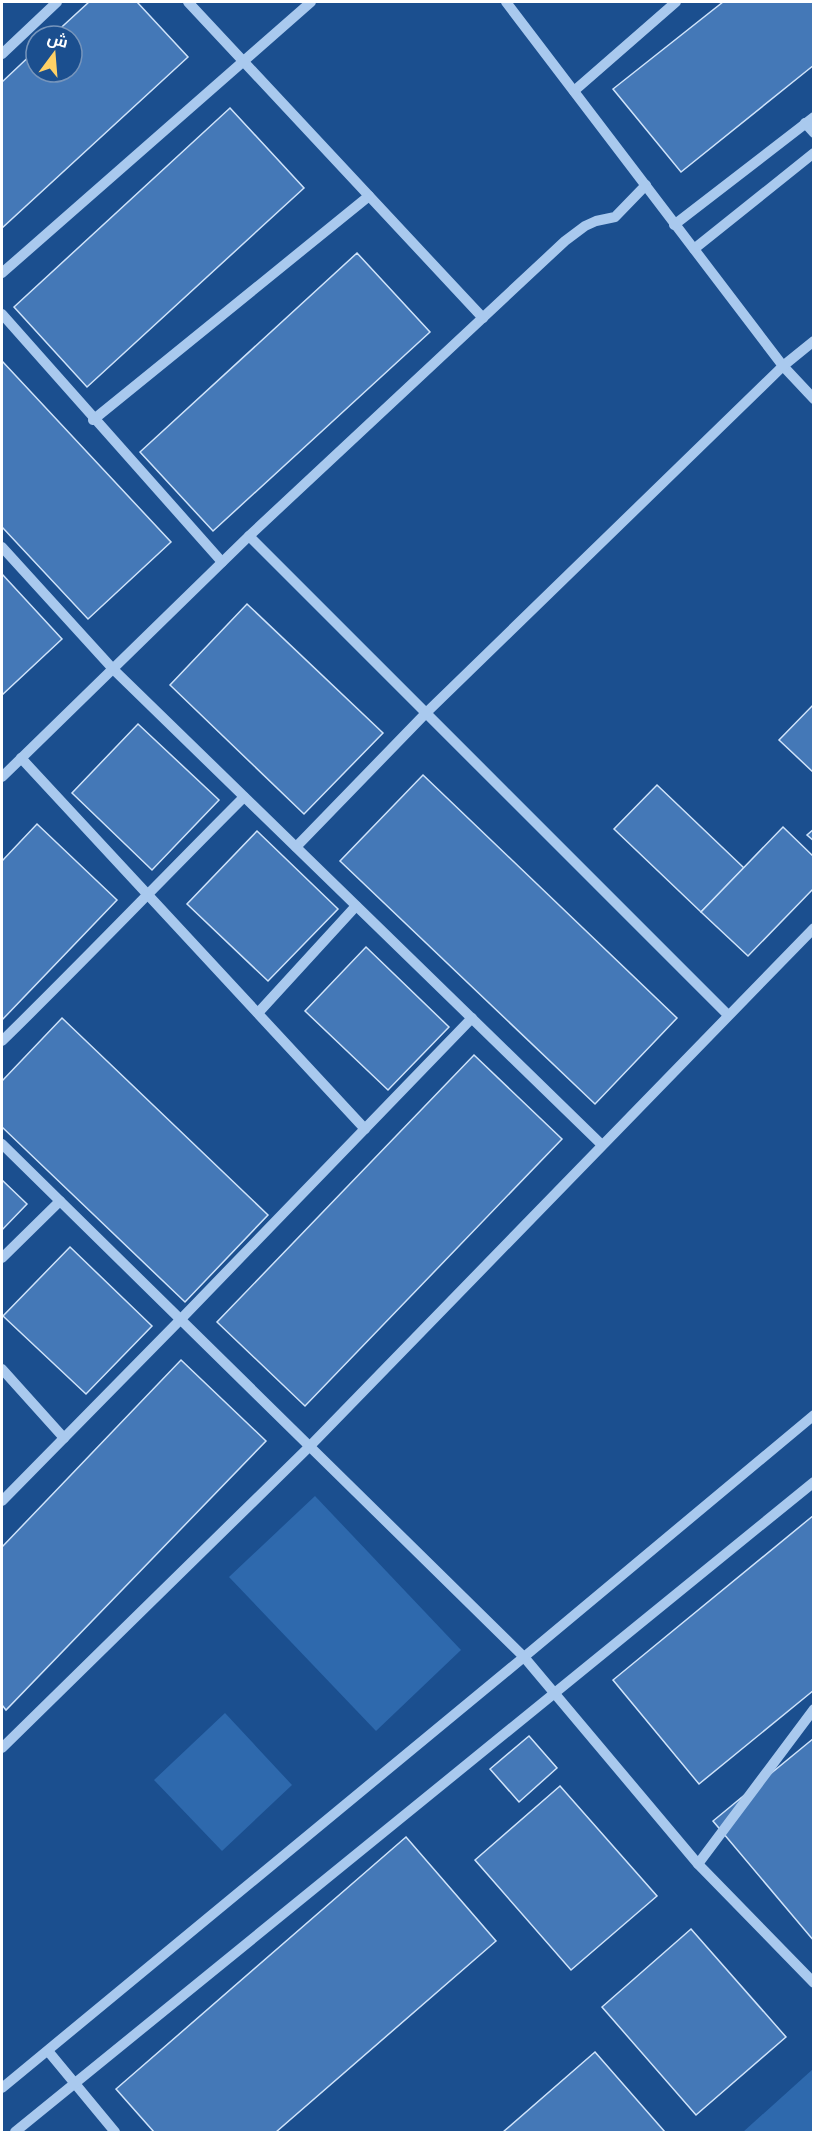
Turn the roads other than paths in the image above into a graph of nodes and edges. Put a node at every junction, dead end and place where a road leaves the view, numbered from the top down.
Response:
1 (57, 2) edge
2 (188, 2) edge
3 (311, 2) edge
4 (506, 2) edge
5 (676, 2) edge
6 (3, 48) edge
7 (243, 61) junction
8 (574, 91) junction
9 (809, 120) edge
10 (813, 133) edge
11 (813, 153) edge
12 (646, 186) junction
13 (369, 196) junction
14 (674, 225) junction
15 (694, 249) junction
16 (2, 273) edge
17 (2, 314) edge
18 (483, 318) junction
19 (813, 341) edge
20 (783, 366) junction
21 (813, 399) edge
22 (93, 420) junction
23 (249, 536) junction
24 (2, 547) edge
25 (222, 562) junction
26 (113, 669) junction
27 (426, 713) junction
28 (21, 758) junction
29 (2, 777) edge
30 (244, 797) junction
31 (296, 847) junction
32 (147, 894) junction
33 (356, 906) junction
34 (813, 927) edge
35 (258, 1013) junction
36 (728, 1015) junction
37 (472, 1018) junction
38 (2, 1041) edge
39 (365, 1129) junction
40 (2, 1144) edge
41 (602, 1145) junction
42 (60, 1201) junction
43 (2, 1258) edge
44 (181, 1319) junction
45 (2, 1369) edge
46 (813, 1415) edge
47 (64, 1438) junction
48 (310, 1446) junction
49 (813, 1482) edge
50 (2, 1501) edge
51 (524, 1657) junction
52 (553, 1693) junction
53 (813, 1709) edge
54 (2, 1748) edge
55 (698, 1864) junction
56 (813, 1983) edge
57 (48, 2051) junction
58 (75, 2084) junction
59 (2, 2088) edge
60 (15, 2133) edge
61 (116, 2133) edge

1 - 6 street
2 - 7 street
3 - 7 street
4 - 8 street
5 - 8 street
7 - 13 street
7 - 16 street
8 - 12 street
9 - 10 street
9 - 14 street
11 - 15 street
12 - 14 street
12 - 18 street
13 - 18 street
13 - 22 street
14 - 15 street
15 - 20 street
17 - 22 street
18 - 23 street
19 - 20 street
20 - 21 street
20 - 27 street
22 - 25 street
23 - 25 street
23 - 27 street
24 - 26 street
25 - 26 street
26 - 28 street
26 - 30 street
27 - 31 street
27 - 36 street
28 - 29 street
28 - 32 street
30 - 31 street
30 - 32 street
31 - 33 street
32 - 35 street
32 - 38 street
33 - 35 street
33 - 37 street
34 - 36 street
35 - 39 street
36 - 41 street
37 - 39 street
37 - 41 street
39 - 44 street
40 - 42 street
41 - 48 street
42 - 43 street
42 - 44 street
44 - 47 street
44 - 48 street
45 - 47 street
46 - 51 street
47 - 50 street
48 - 51 street
48 - 54 street
49 - 52 street
51 - 52 street
51 - 57 street
52 - 55 street
52 - 58 street
53 - 55 street
55 - 56 street
57 - 58 street
57 - 59 street
58 - 60 street
58 - 61 street

